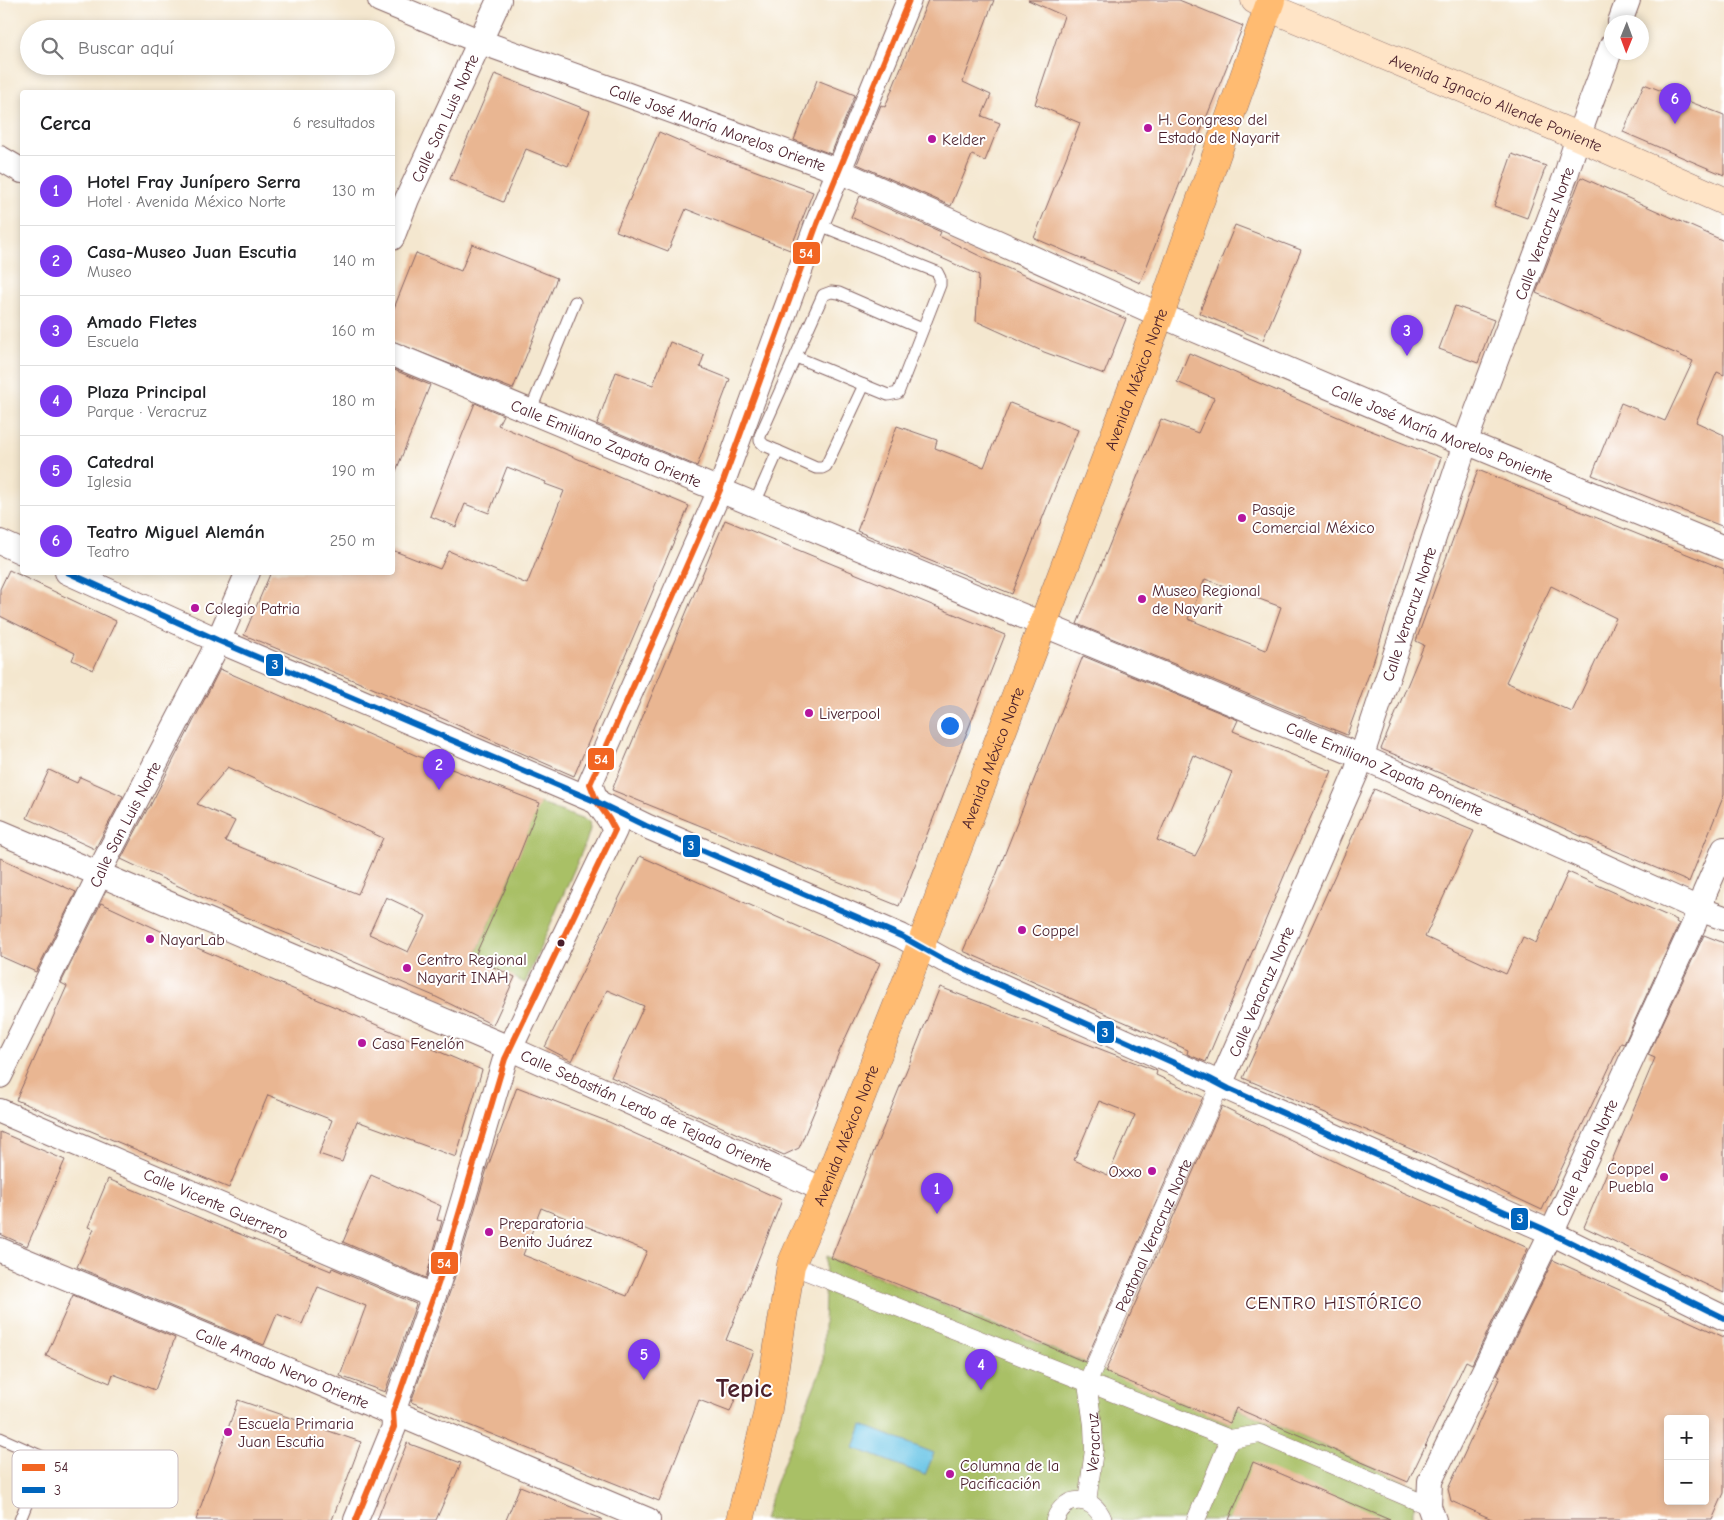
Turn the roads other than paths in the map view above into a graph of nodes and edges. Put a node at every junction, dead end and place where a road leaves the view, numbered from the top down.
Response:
1 (380, 0) edge
2 (500, 0) edge
3 (910, 0) edge
4 (1628, 0) edge
5 (1265, 2) edge
6 (1623, 15) edge
7 (481, 42) junction
8 (1607, 60) edge
9 (1577, 136) junction
10 (0, 158) edge
11 (20, 170) edge
12 (838, 171) junction
13 (1724, 201) edge
14 (817, 224) junction
15 (395, 230) edge
16 (575, 302) dead end
17 (1160, 315) junction
18 (922, 329) junction
19 (395, 355) edge
20 (796, 357) junction
21 (864, 385) junction
22 (530, 412) junction
23 (1466, 444) junction
24 (778, 451) junction
25 (720, 490) junction
26 (754, 505) junction
27 (0, 542) edge
28 (1724, 548) edge
29 (20, 551) edge
30 (74, 575) edge
31 (247, 575) edge
32 (1043, 624) junction
33 (217, 640) junction
34 (1362, 757) junction
35 (597, 802) junction
36 (0, 832) edge
37 (1724, 849) edge
38 (98, 874) junction
39 (1699, 909) junction
40 (1724, 918) edge
41 (920, 946) junction
42 (509, 1048) junction
43 (0, 1076) edge
44 (1220, 1085) junction
45 (0, 1111) edge
46 (824, 1190) junction
47 (1550, 1233) junction
48 (0, 1250) edge
49 (791, 1266) junction
50 (434, 1294) junction
51 (1724, 1318) edge
52 (1087, 1383) junction
53 (393, 1412) junction
54 (0, 1438) edge
55 (1230, 1439) junction
56 (27, 1450) edge
57 (1087, 1502) junction
58 (25, 1508) edge
59 (1432, 1513) edge
60 (20, 1520) edge
61 (356, 1520) edge
62 (648, 1520) edge
63 (740, 1520) edge
64 (1055, 1520) edge
65 (1103, 1520) edge
66 (1196, 1520) edge

1 - 7 street, Calle José María Morelos Oriente
2 - 7 street, Calle San Luis Norte
3 - 12 street
4 - 6 street
5 - 9 main road, Avenida Ignacio Allende Poniente
5 - 17 main road, Avenida México Norte
7 - 12 street, Calle José María Morelos Oriente
7 - 15 street, Calle San Luis Norte
8 - 9 street, Calle Veracruz Norte
9 - 13 main road, Avenida Ignacio Allende Poniente
9 - 23 street, Calle Veracruz Norte
10 - 11 street
12 - 14 street
12 - 17 street, Calle José María Morelos Oriente
14 - 18 lane
14 - 25 street
16 - 22 lane
17 - 23 street, Calle José María Morelos Poniente
17 - 32 main road, Avenida México Norte
18 - 20 lane
18 - 21 lane
19 - 22 street, Calle Emiliano Zapata Oriente
20 - 21 lane
20 - 24 lane
21 - 24 lane
22 - 25 street, Calle Emiliano Zapata Oriente
23 - 28 street, Calle José María Morelos Poniente
23 - 34 street, Calle Veracruz Norte
24 - 26 lane
25 - 26 street, Calle Emiliano Zapata Oriente
25 - 35 street
26 - 32 street, Calle Emiliano Zapata Oriente
27 - 29 street
30 - 33 street
31 - 33 street, Calle San Luis Norte
32 - 34 street, Calle Emiliano Zapata Poniente
32 - 41 main road, Avenida México Norte
33 - 35 street
33 - 38 street, Calle San Luis Norte
34 - 39 street, Calle Emiliano Zapata Poniente
34 - 44 street, Calle Veracruz Norte
35 - 41 street
35 - 42 street
36 - 38 street, Calle Sebastián Lerdo de Tejada Oriente
37 - 39 street, Calle Puebla Norte
38 - 42 street, Calle Sebastián Lerdo de Tejada Oriente
38 - 43 street, Calle San Luis Norte
39 - 40 street, Calle Emiliano Zapata Poniente
39 - 47 street, Calle Puebla Norte
41 - 44 street
41 - 46 main road, Avenida México Norte
42 - 46 street, Calle Sebastián Lerdo de Tejada Oriente
42 - 50 street
44 - 47 street
44 - 52 street, Peatonal Veracruz Norte
45 - 50 street, Calle Vicente Guerrero
46 - 49 main road, Avenida México Norte
47 - 51 street
47 - 59 street, Calle Puebla Norte
48 - 53 street, Calle Amado Nervo Oriente
49 - 52 street
49 - 63 main road, Avenida México Norte
50 - 53 street
52 - 55 street
52 - 57 street, Veracruz
53 - 61 street
53 - 62 street, Calle Amado Nervo Oriente
54 - 56 lane
55 - 59 street
55 - 66 street
57 - 64 street
57 - 65 street
58 - 60 lane

